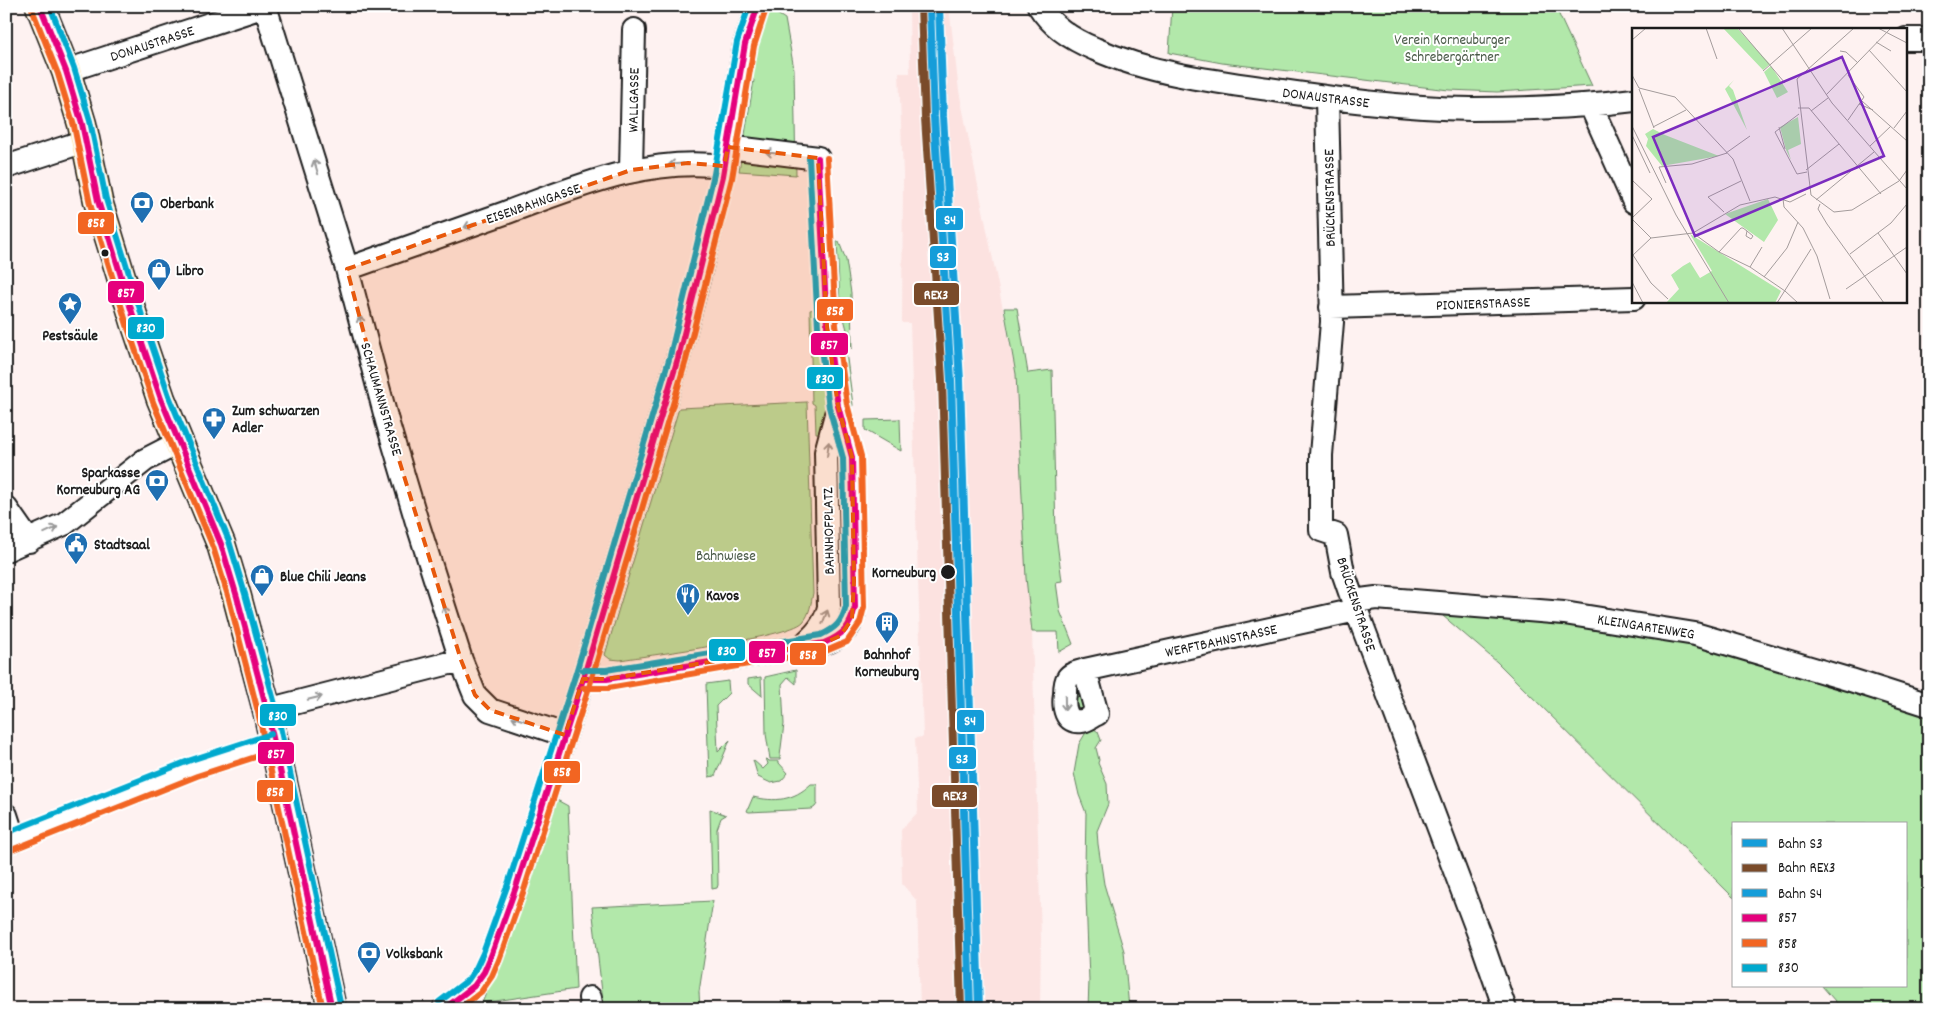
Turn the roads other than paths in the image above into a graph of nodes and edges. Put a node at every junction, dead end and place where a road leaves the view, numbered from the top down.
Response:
1 (40, 6) edge
2 (265, 6) edge
3 (758, 6) edge
4 (1039, 6) edge
5 (634, 30) dead end
6 (1908, 39) edge
7 (1929, 39) edge
8 (66, 71) junction
9 (1327, 98) junction
10 (1632, 100) edge
11 (1591, 106) junction
12 (86, 141) junction
13 (726, 157) junction
14 (6, 167) edge
15 (631, 170) junction
16 (1632, 198) edge
17 (347, 269) junction
18 (1632, 298) edge
19 (1331, 307) junction
20 (180, 442) junction
21 (6, 508) edge
22 (28, 541) junction
23 (6, 550) edge
24 (1355, 606) junction
25 (461, 660) junction
26 (1086, 670) junction
27 (583, 679) junction
28 (1929, 705) edge
29 (267, 710) junction
30 (565, 735) junction
31 (274, 742) junction
32 (6, 815) edge
33 (10, 842) edge
34 (332, 1009) edge
35 (444, 1009) edge
36 (1505, 1009) edge

1 - 8 main road
2 - 8 street, DONAUSTRASSE
17 -> 2 street, SCHAUMANNSTRASSE
3 - 13 street
4 - 9 street, DONAUSTRASSE
5 - 15 street, WALLGASSE
6 - 7 street
8 - 12 main road
9 - 11 street, DONAUSTRASSE
9 - 19 street, BRÜCKENSTRASSE
10 - 11 street, DONAUSTRASSE
11 - 16 street
12 - 14 street
12 - 20 main road
13 -> 15 street, EISENBAHNGASSE
13 - 27 street
27 -> 13 street, BAHNHOFPLATZ
15 -> 17 street, EISENBAHNGASSE
25 -> 17 street, SCHAUMANNSTRASSE
18 - 19 street, PIONIERSTRASSE
19 - 24 street, BRÜCKENSTRASSE
22 -> 20 street
20 - 29 main road
21 - 22 street
22 - 23 street
24 - 26 street, WERFTBAHNSTRASSE
24 - 28 street, KLEINGARTENWEG
24 - 36 street, BRÜCKENSTRASSE
29 -> 25 street
30 -> 25 street, SCHAUMANNSTRASSE
26 -> 26 street
27 - 30 street
29 - 31 main road
30 - 35 street
31 - 33 street
31 - 34 main road
32 - 33 street

